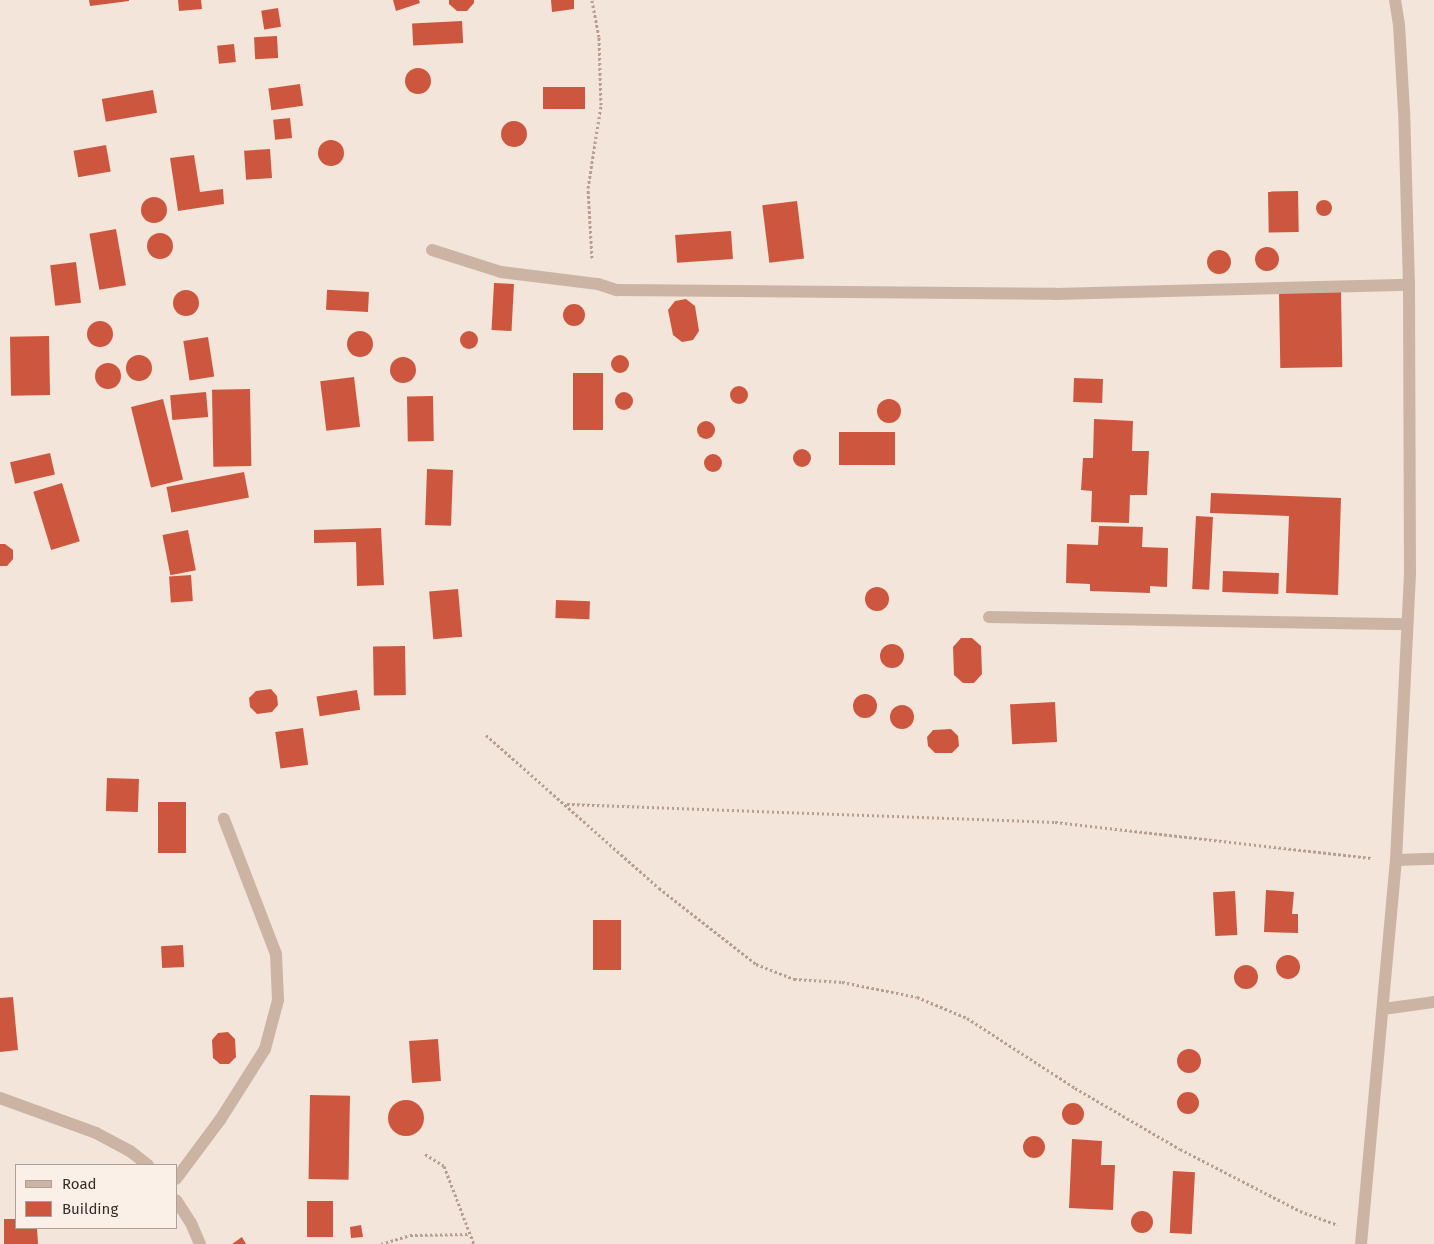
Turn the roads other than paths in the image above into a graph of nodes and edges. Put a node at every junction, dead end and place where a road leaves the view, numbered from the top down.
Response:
1 (1395, 0) edge
2 (432, 250) dead end
3 (1409, 286) junction
4 (989, 617) dead end
5 (1408, 624) junction
6 (224, 820) dead end
7 (1434, 859) edge
8 (1396, 860) junction
9 (1434, 1002) edge
10 (1383, 1009) junction
11 (0, 1098) edge
12 (147, 1164) edge
13 (178, 1176) edge
14 (178, 1203) edge
15 (1362, 1239) edge
16 (200, 1244) edge

1 - 3 street
2 - 3 street
3 - 5 street
4 - 5 street
5 - 8 street
6 - 13 street
7 - 8 street
8 - 10 street
9 - 10 street
10 - 15 street
11 - 12 street
14 - 16 street

